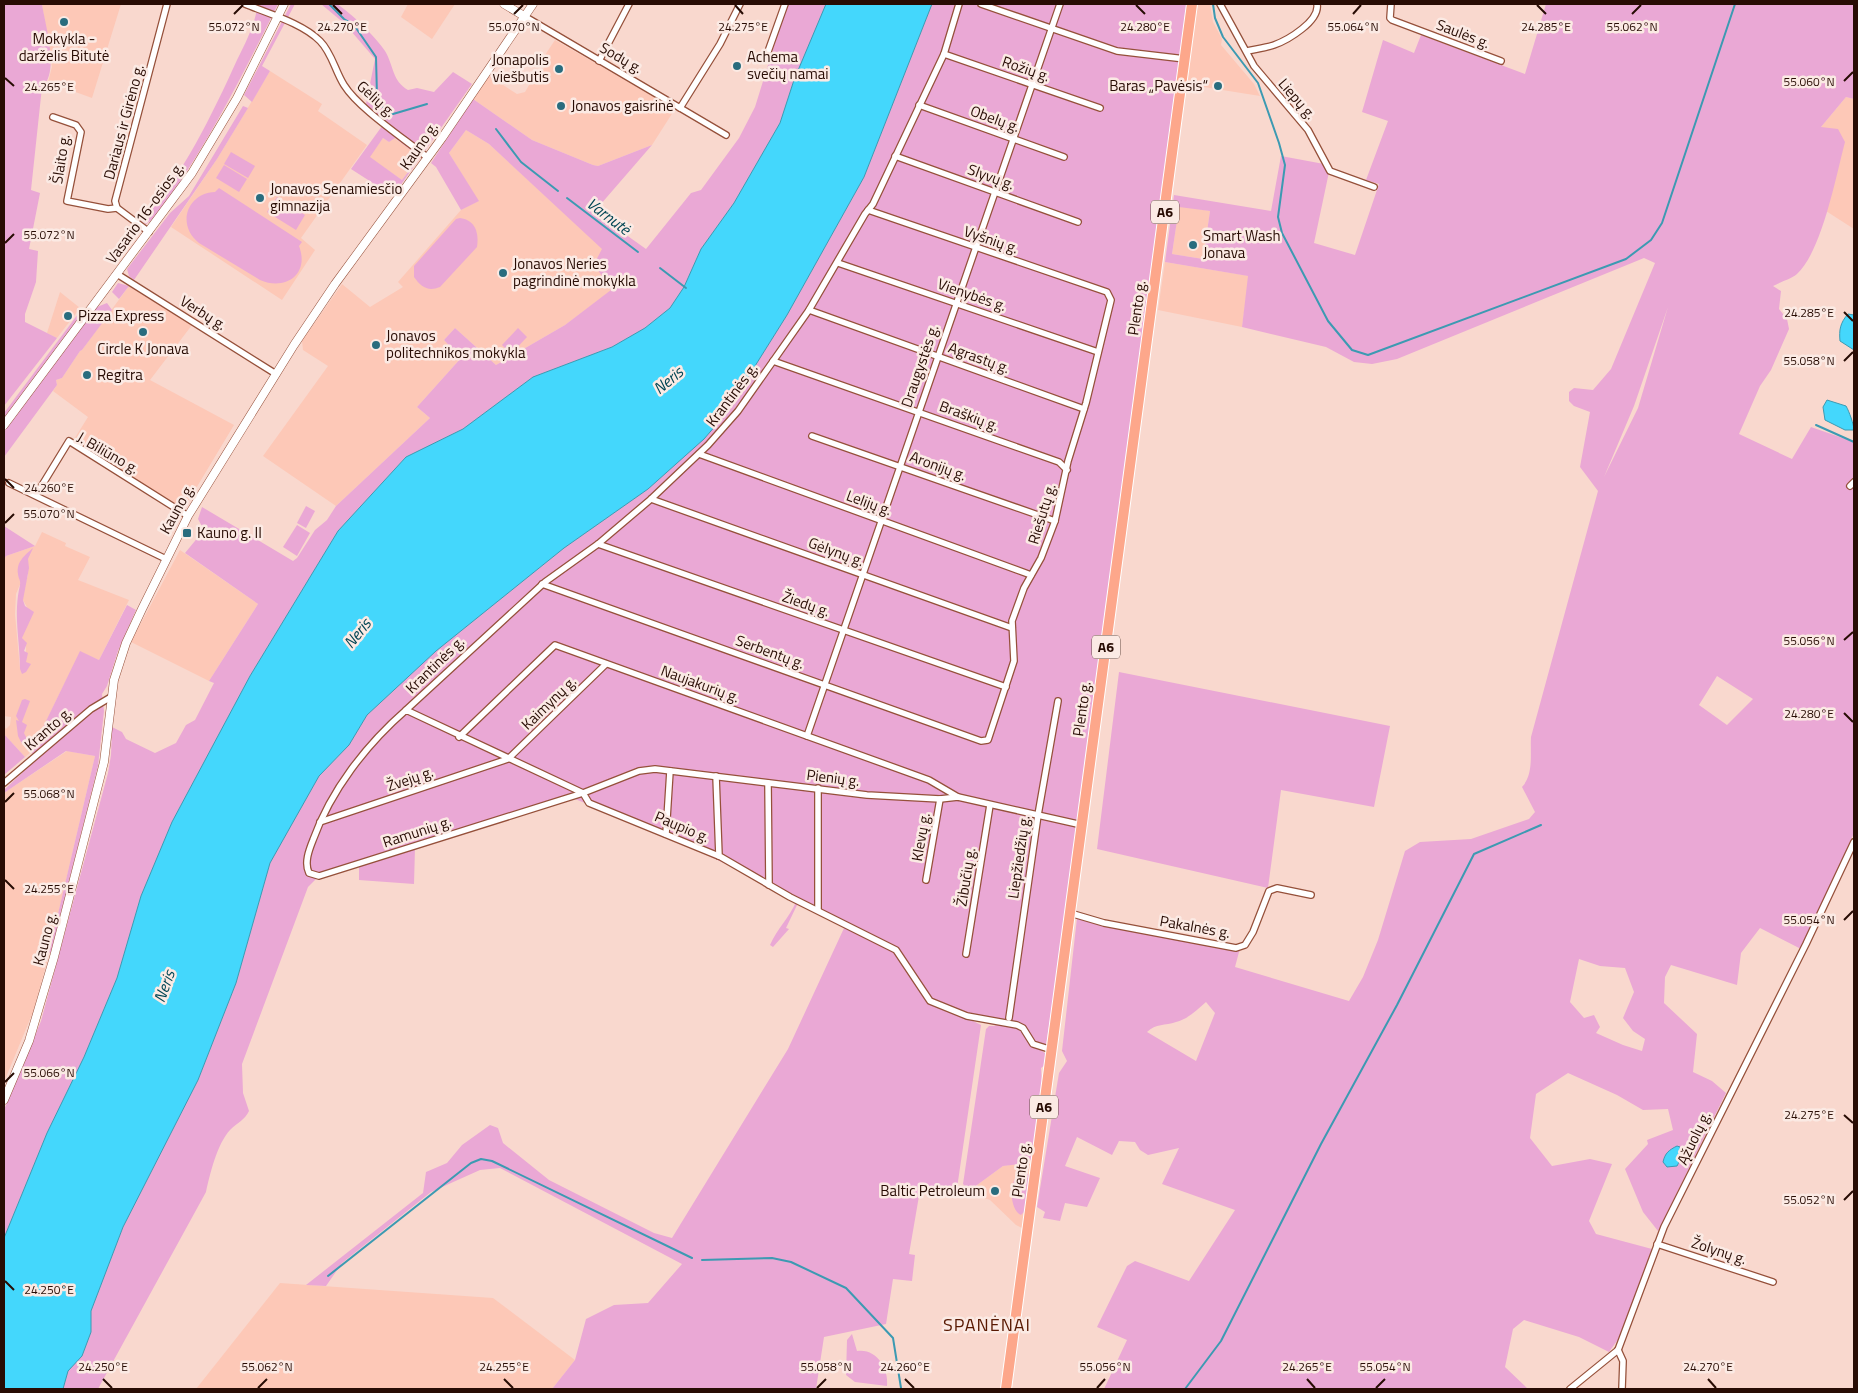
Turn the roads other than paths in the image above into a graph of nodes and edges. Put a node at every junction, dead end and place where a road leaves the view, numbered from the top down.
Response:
1 (167, 4) edge
2 (245, 4) edge
3 (284, 4) edge
4 (504, 4) edge
5 (533, 4) edge
6 (629, 4) edge
7 (740, 4) edge
8 (785, 4) edge
9 (959, 4) edge
10 (981, 4) edge
11 (1060, 4) edge
12 (1192, 4) edge
13 (1220, 4) edge
14 (1317, 4) edge
15 (1391, 4) edge
16 (524, 16) junction
17 (277, 17) junction
18 (1050, 29) junction
19 (1247, 51) junction
20 (944, 54) junction
21 (1186, 59) junction
22 (599, 60) junction
23 (765, 60) dead end
24 (1501, 62) dead end
25 (1031, 83) junction
26 (919, 105) junction
27 (680, 108) junction
28 (1100, 108) dead end
29 (52, 117) dead end
30 (726, 134) dead end
31 (1012, 139) junction
32 (895, 156) junction
33 (1064, 157) dead end
34 (428, 158) junction
35 (1374, 187) dead end
36 (994, 192) junction
37 (118, 208) junction
38 (868, 210) junction
39 (1078, 222) dead end
40 (149, 232) junction
41 (975, 249) junction
42 (838, 263) junction
43 (117, 274) junction
44 (1107, 292) joint
45 (956, 302) junction
46 (809, 310) junction
47 (1098, 352) junction
48 (937, 356) junction
49 (773, 360) junction
50 (276, 374) junction
51 (1084, 409) junction
52 (918, 411) junction
53 (4, 425) edge
54 (812, 436) dead end
55 (699, 454) junction
56 (899, 465) junction
57 (1067, 470) junction
58 (9, 483) dead end
59 (36, 495) junction
60 (650, 500) junction
61 (188, 516) junction
62 (880, 520) junction
63 (1055, 521) junction
64 (598, 544) junction
65 (166, 560) junction
66 (861, 574) junction
67 (1031, 575) junction
68 (542, 584) junction
69 (1012, 628) junction
70 (842, 630) junction
71 (606, 664) junction
72 (823, 685) junction
73 (1006, 687) junction
74 (111, 697) junction
75 (1058, 701) dead end
76 (406, 710) junction
77 (807, 736) junction
78 (459, 737) junction
79 (988, 740) joint
80 (508, 759) junction
81 (670, 771) junction
82 (716, 776) junction
83 (4, 783) edge
84 (768, 783) junction
85 (818, 788) junction
86 (583, 793) junction
87 (958, 797) junction
88 (940, 799) junction
89 (990, 805) junction
90 (1038, 815) junction
91 (320, 822) junction
92 (1082, 825) junction
93 (666, 834) junction
94 (1854, 842) edge
95 (719, 856) junction
96 (926, 880) dead end
97 (769, 885) junction
98 (1311, 895) dead end
99 (818, 910) junction
100 (1070, 913) junction
101 (966, 954) dead end
102 (1009, 1018) dead end
103 (1052, 1050) junction
104 (4, 1100) edge
105 (1657, 1244) junction
106 (1773, 1282) dead end
107 (1618, 1350) junction
108 (1006, 1389) edge
109 (1570, 1389) edge
110 (1622, 1389) edge

1 - 37 street, Dariaus ir Girėno g.
2 - 17 street, Gėlių g.
3 - 17 main road, Vasario 16-osios g.
4 - 16 main road, Sodų g.
5 - 16 main road, Kauno g.
6 - 22 street
7 - 27 street
8 - 23 street
9 - 20 street, Krantinės g.
10 - 18 street
11 - 18 street, Draugystės g.
12 - 21 highway, Plento g. / A6
13 - 19 street, Liepų g.
14 - 19 street
15 - 24 street, Saulės g.
16 - 22 street, Sodų g.
16 - 34 main road, Kauno g.
17 - 34 street, Gėlių g.
17 - 40 main road, Vasario 16-osios g.
18 - 21 street
18 - 25 street, Draugystės g.
19 - 35 street, Liepų g.
20 - 25 street, Rožių g.
20 - 26 street, Krantinės g.
21 - 92 highway, Plento g. / A6
22 - 27 street, Sodų g.
25 - 28 street, Rožių g.
25 - 31 street, Draugystės g.
26 - 31 street, Obelų g.
26 - 32 street, Krantinės g.
27 - 30 street, Sodų g.
29 - 37 street, Šlaito g.
31 - 33 street, Obelų g.
31 - 36 street, Draugystės g.
32 - 36 street, Slyvų g.
32 - 38 street, Krantinės g.
34 - 50 main road, Kauno g.
36 - 39 street, Slyvų g.
36 - 41 street, Draugystės g.
37 - 40 street
38 - 41 street, Vyšnių g.
38 - 42 street, Krantinės g.
40 - 43 main road, Vasario 16-osios g.
41 - 44 street, Vyšnių g.
41 - 45 street, Draugystės g.
42 - 45 street, Vienybės g.
42 - 46 street, Krantinės g.
43 - 50 street, Verbų g.
43 - 53 main road, Vasario 16-osios g.
44 - 47 street, Riešutų g.
45 - 47 street, Vienybės g.
45 - 48 street, Draugystės g.
46 - 48 street, Agrastų g.
46 - 49 street, Krantinės g.
47 - 51 street, Riešutų g.
48 - 51 street, Agrastų g.
48 - 52 street, Draugystės g.
49 - 52 street, Braškių g.
49 - 55 street, Krantinės g.
50 - 61 main road, Kauno g.
51 - 57 street, Riešutų g.
52 - 56 street, Draugystės g.
52 - 57 street, Braškių g.
54 - 56 street, Aronijų g.
55 - 60 street, Krantinės g.
55 - 62 street, Lelijų g.
56 - 62 street, Draugystės g.
56 - 63 street, Aronijų g.
57 - 63 street, Riešutų g.
58 - 59 street
59 - 61 street, J. Biliūno g.
59 - 65 street
60 - 64 street, Krantinės g.
60 - 66 street, Gėlynų g.
61 - 65 main road, Kauno g.
62 - 66 street, Draugystės g.
62 - 67 street, Lelijų g.
63 - 67 street, Riešutų g.
64 - 68 street, Krantinės g.
64 - 70 street, Žiedų g.
65 - 74 main road, Kauno g.
66 - 69 street, Gėlynų g.
66 - 70 street, Draugystės g.
67 - 69 street, Riešutų g.
68 - 72 street, Serbentų g.
68 - 76 street, Krantinės g.
69 - 73 street, Riešutų g.
70 - 72 street, Draugystės g.
70 - 73 street, Žiedų g.
71 - 77 street, Naujakurių g.
71 - 78 street, Naujakurių g.
71 - 80 street, Kaimynų g.
72 - 77 street, Draugystės g.
72 - 79 street, Serbentų g.
73 - 79 street, Riešutų g.
74 - 83 street, Kranto g.
74 - 104 main road, Kauno g.
75 - 90 street, Liepžiedžių g.
76 - 78 street, Paupio g.
76 - 91 street
77 - 87 street, Naujakurių g.
78 - 80 street, Paupio g.
80 - 86 street, Paupio g.
80 - 91 street, Žvejų g.
81 - 82 street, Pienių g.
81 - 86 street, Pienių g.
81 - 93 street
82 - 84 street, Pienių g.
82 - 95 street
84 - 85 street, Pienių g.
84 - 97 street
85 - 88 street, Pienių g.
85 - 99 street
86 - 91 street, Ramunių g.
86 - 93 street, Paupio g.
87 - 88 street, Pienių g.
87 - 89 street, Pienių g.
88 - 96 street, Klevų g.
89 - 90 street, Pienių g.
89 - 101 street, Žibučių g.
90 - 92 street, Pienių g.
90 - 102 street, Liepžiedžių g.
92 - 100 highway, Plento g. / A6
93 - 95 street, Paupio g.
94 - 105 street, Ąžuolų g.
95 - 97 street, Paupio g.
97 - 99 street, Paupio g.
98 - 100 street, Pakalnės g.
99 - 103 street, Paupio g.
100 - 103 highway, Plento g. / A6
103 - 108 highway, Plento g. / A6
105 - 106 street, Žolynų g.
105 - 107 street, Ąžuolų g.
107 - 109 street
107 - 110 street

